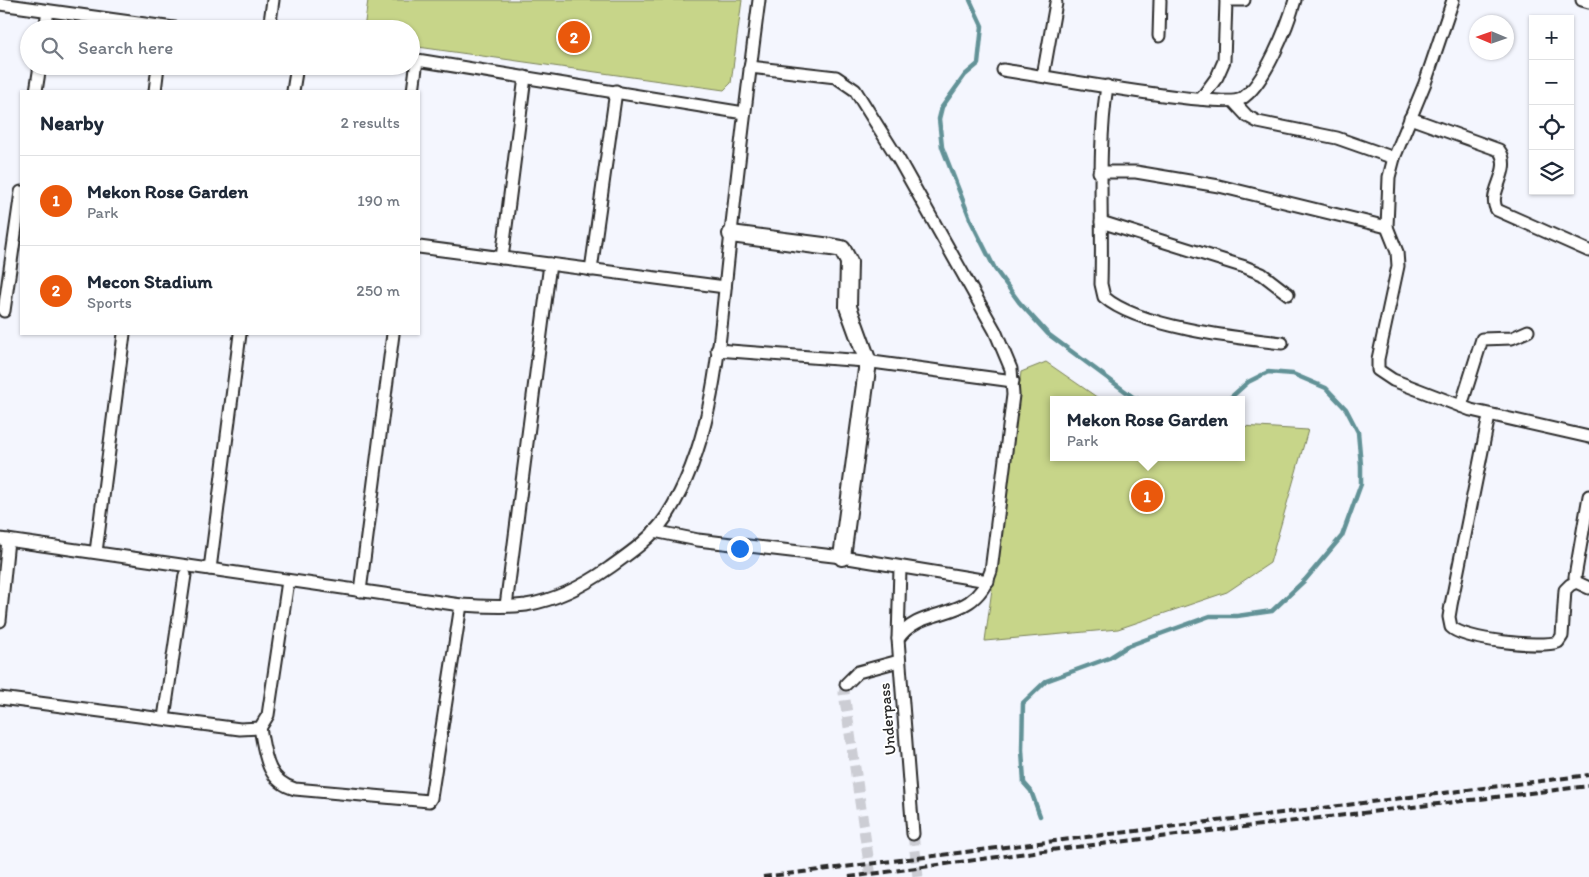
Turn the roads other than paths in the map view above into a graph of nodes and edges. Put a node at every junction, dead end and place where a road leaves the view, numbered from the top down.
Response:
1 (273, 0) edge
2 (759, 0) edge
3 (1160, 0) edge
4 (1244, 0) edge
5 (1295, 0) edge
6 (1453, 0) edge
7 (1582, 0) edge
8 (1226, 1) edge
9 (1589, 2) edge
10 (1056, 3) dead end
11 (0, 4) edge
12 (48, 11) junction
13 (46, 20) edge
14 (109, 20) edge
15 (270, 20) edge
16 (1159, 36) dead end
17 (420, 61) edge
18 (750, 67) junction
19 (1003, 70) dead end
20 (39, 75) edge
21 (157, 75) edge
22 (296, 75) edge
23 (414, 75) edge
24 (1043, 76) junction
25 (524, 77) junction
26 (1106, 86) junction
27 (36, 90) edge
28 (155, 90) edge
29 (293, 90) edge
30 (413, 90) edge
31 (616, 91) junction
32 (1201, 99) junction
33 (1234, 102) junction
34 (744, 113) junction
35 (1410, 118) junction
36 (1394, 158) junction
37 (1100, 172) junction
38 (20, 199) edge
39 (1101, 222) junction
40 (1387, 227) junction
41 (731, 234) junction
42 (420, 247) edge
43 (1589, 250) edge
44 (502, 258) junction
45 (550, 264) junction
46 (591, 270) junction
47 (725, 287) junction
48 (1288, 294) dead end
49 (4, 311) dead end
50 (1528, 330) dead end
51 (124, 335) edge
52 (240, 335) edge
53 (393, 335) edge
54 (1282, 343) dead end
55 (717, 350) junction
56 (868, 362) junction
57 (1013, 380) junction
58 (1461, 406) junction
59 (1489, 416) junction
60 (1589, 437) edge
61 (1589, 496) edge
62 (654, 531) junction
63 (4, 539) edge
64 (96, 552) junction
65 (842, 557) junction
66 (900, 568) junction
67 (210, 569) junction
68 (185, 575) dead end
69 (988, 580) junction
70 (288, 581) junction
71 (1576, 582) junction
72 (1589, 588) edge
73 (360, 591) junction
74 (461, 605) junction
75 (506, 606) junction
76 (0, 621) edge
77 (898, 639) junction
78 (898, 661) junction
79 (846, 684) dead end
80 (0, 698) edge
81 (164, 718) junction
82 (260, 728) junction
83 (913, 834) tunnel mouth

1 - 15 street
2 - 18 street
3 - 16 street
4 - 8 street
5 - 33 street
6 - 35 street
7 - 9 street
8 - 32 street
10 - 24 street
11 - 12 street
12 - 13 street
12 - 14 street
17 - 25 street
18 - 34 street
18 - 57 street
19 - 24 street
20 - 27 street
21 - 28 street
22 - 29 street
23 - 30 street
24 - 26 street
25 - 31 street
25 - 44 street
26 - 32 street
26 - 37 street
31 - 34 street
31 - 46 street
32 - 33 street
33 - 36 street
34 - 41 street
35 - 36 street
35 - 43 street
36 - 40 street
37 - 39 street
37 - 40 street
38 - 49 street
39 - 48 street
39 - 54 street
40 - 58 street
41 - 47 street
41 - 56 street
42 - 44 street
44 - 45 street
45 - 46 street
45 - 75 street
46 - 47 street
47 - 55 street
50 - 58 street
51 - 64 street
52 - 67 street
53 - 73 street
55 - 56 street
55 - 62 street
56 - 57 street
56 - 65 street
57 - 69 street
58 - 59 street
59 - 60 street
59 - 71 street
61 - 71 street
62 - 65 street
62 - 75 street
63 - 64 street
63 - 76 street
64 - 67 street
65 - 66 street
66 - 69 street
66 - 77 street
67 - 70 street
68 - 81 street
69 - 77 street
70 - 73 street
70 - 82 street
71 - 72 street
73 - 74 street
74 - 75 street
74 - 82 street
77 - 78 street
78 - 79 street, Underpass
78 - 83 street, Underpass
80 - 81 street
81 - 82 street

